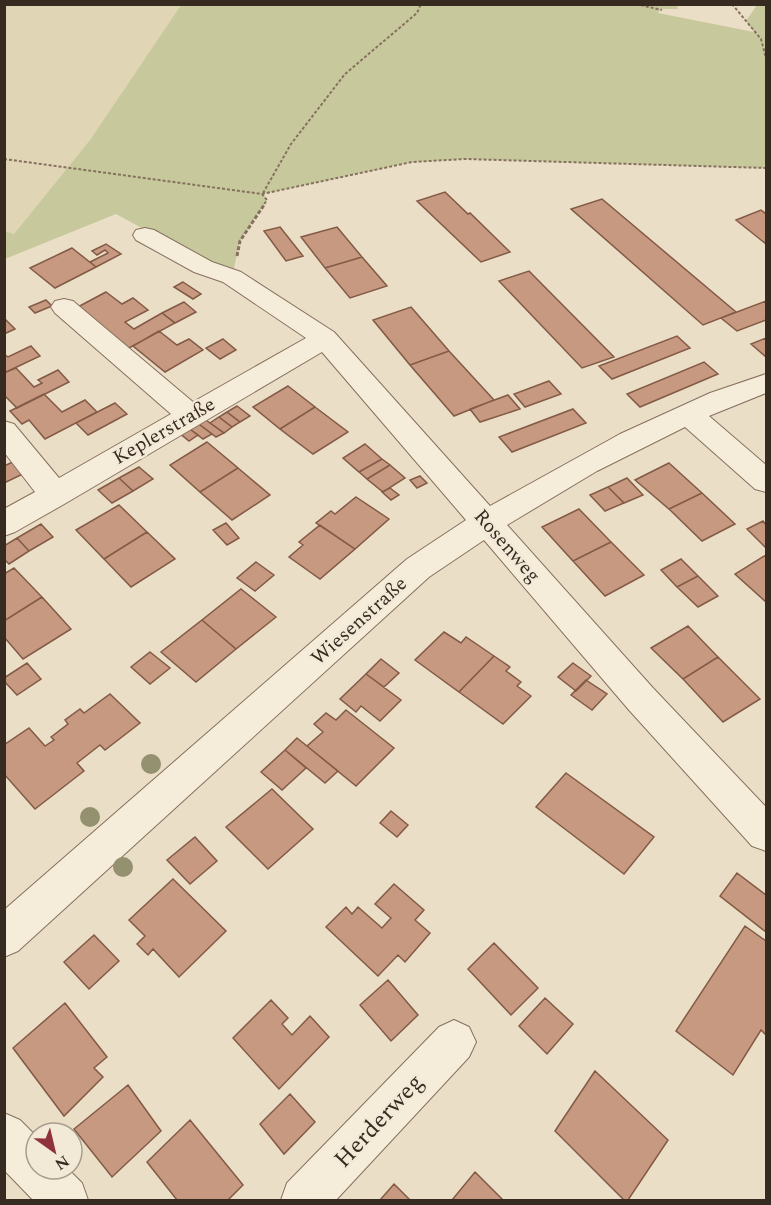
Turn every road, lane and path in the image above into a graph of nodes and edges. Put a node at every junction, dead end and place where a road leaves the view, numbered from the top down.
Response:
1 (422, 4) edge
2 (636, 4) edge
3 (732, 4) edge
4 (662, 10) dead end
5 (766, 58) edge
6 (4, 159) edge
7 (766, 168) edge
8 (262, 194) junction
9 (145, 235) dead end
10 (232, 277) junction
11 (64, 307) dead end
12 (324, 338) junction
13 (766, 383) edge
14 (688, 414) junction
15 (191, 416) junction
16 (4, 431) edge
17 (766, 481) edge
18 (55, 495) junction
19 (486, 522) junction
20 (4, 525) edge
21 (766, 833) edge
22 (4, 937) edge
23 (454, 1042) dead end
24 (4, 1136) edge
25 (65, 1200) edge
26 (304, 1200) edge

1 - 8 path
2 - 4 path
3 - 5 path
6 - 8 path
7 - 8 path
8 - 10 path
9 - 10 street, Rosenweg
10 - 12 street, Rosenweg
11 - 15 street
12 - 15 street, Keplerstraße
12 - 19 street, Rosenweg
13 - 14 street, Wiesenstraße
14 - 17 street
14 - 19 street, Wiesenstraße
15 - 18 street, Keplerstraße
16 - 18 street
18 - 20 street, Keplerstraße
19 - 21 street, Rosenweg
19 - 22 street, Wiesenstraße
23 - 26 street, Herderweg
24 - 25 street

